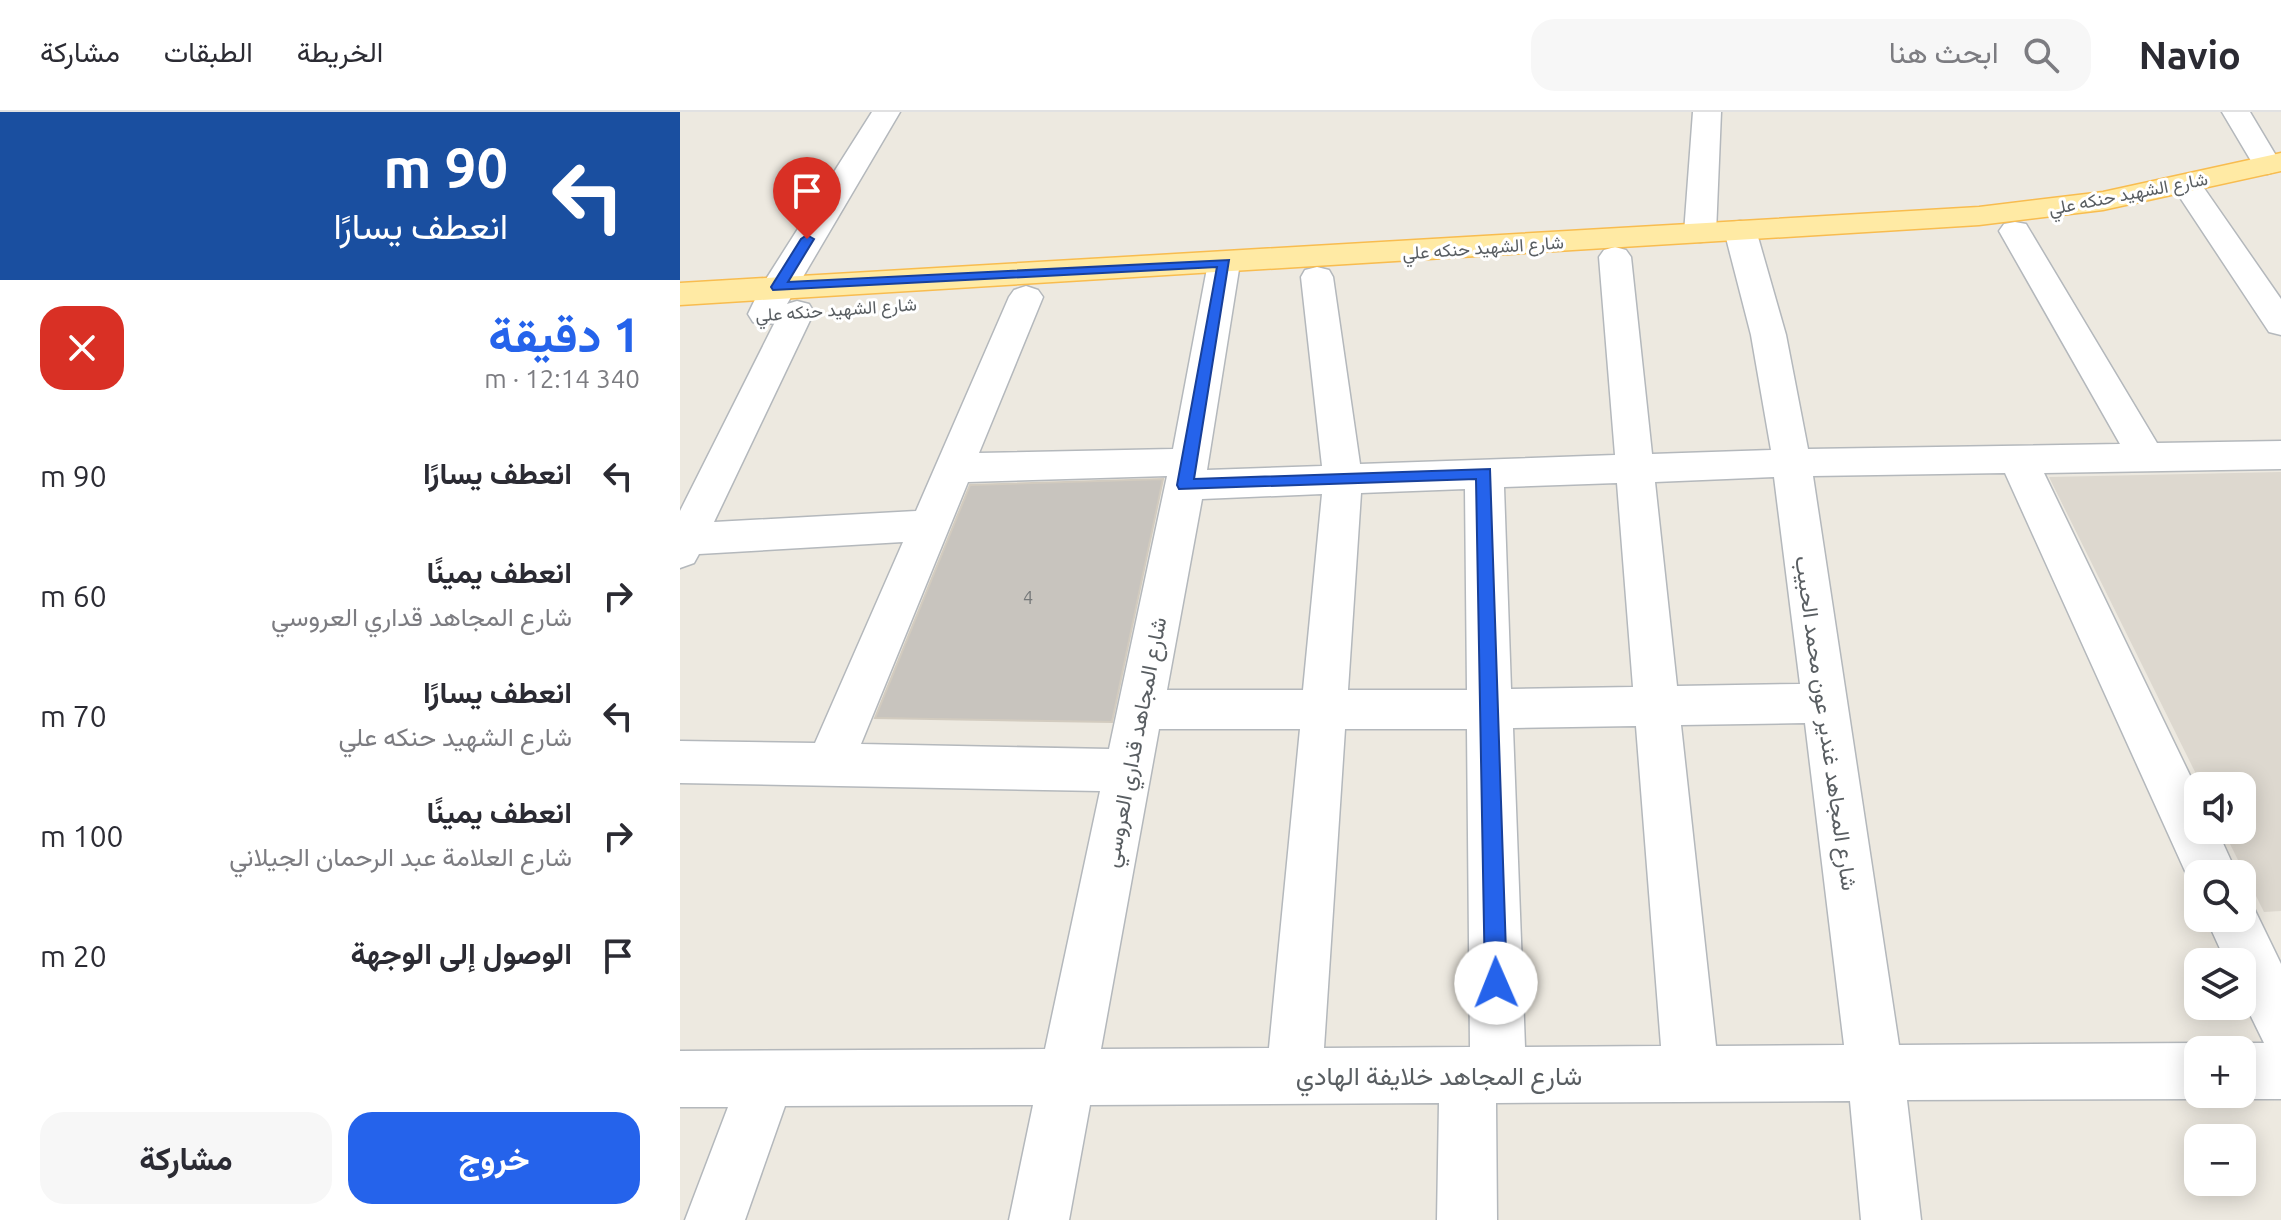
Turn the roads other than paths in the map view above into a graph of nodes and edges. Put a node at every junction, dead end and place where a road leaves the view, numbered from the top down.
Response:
1 (886, 112) edge
2 (1707, 112) edge
3 (2236, 112) edge
4 (2276, 171) edge
5 (2193, 195) junction
6 (2015, 231) junction
7 (1729, 238) junction
8 (1615, 257) junction
9 (1223, 273) junction
10 (1317, 277) junction
11 (680, 294) edge
12 (1026, 297) junction
13 (780, 304) junction
14 (680, 319) edge
15 (2281, 324) edge
16 (2281, 455) edge
17 (2146, 457) junction
18 (2018, 459) junction
19 (1791, 463) junction
20 (953, 468) junction
21 (1635, 468) junction
22 (1484, 473) junction
23 (1187, 474) junction
24 (1343, 479) junction
25 (930, 525) junction
26 (682, 544) edge
27 (1825, 703) junction
28 (1659, 706) junction
29 (1492, 709) junction
30 (1140, 710) junction
31 (1327, 710) junction
32 (680, 762) edge
33 (830, 763) junction
34 (1128, 770) junction
35 (2205, 860) edge
36 (2239, 932) edge
37 (2281, 1023) edge
38 (2184, 1071) edge
39 (2256, 1071) edge
40 (2281, 1071) edge
41 (1877, 1073) junction
42 (1483, 1074) junction
43 (1691, 1074) junction
44 (1068, 1076) junction
45 (1294, 1076) junction
46 (767, 1078) junction
47 (680, 1079) edge
48 (715, 1220) edge
49 (1039, 1220) edge
50 (1467, 1220) edge
51 (1891, 1220) edge

1 - 13 street
2 - 7 street, شارع المجاهد غندير عون محمد الحبيب
3 - 4 street
4 - 5 main road, شارع الشهيد حنكه علي
5 - 6 main road, شارع الشهيد حنكه علي
5 - 7 main road, شارع الشهيد حنكه علي
5 - 15 street
6 - 7 main road, شارع الشهيد حنكه علي
6 - 17 street
7 - 8 main road, شارع الشهيد حنكه علي
7 - 9 main road, شارع الشهيد حنكه علي
7 - 19 street, شارع المجاهد غندير عون محمد الحبيب
8 - 10 main road, شارع الشهيد حنكه علي
8 - 21 street
9 - 10 main road, شارع الشهيد حنكه علي
9 - 12 main road, شارع الشهيد حنكه علي
9 - 13 main road, شارع الشهيد حنكه علي
9 - 23 street, شارع المجاهد قداري العروسي
10 - 24 street
11 - 13 main road, شارع الشهيد حنكه علي
12 - 13 main road, شارع الشهيد حنكه علي
12 - 20 street
13 - 14 main road, شارع الشهيد حنكه علي
13 - 26 street
16 - 17 street
17 - 18 street
18 - 19 street
18 - 35 street
19 - 21 street
19 - 27 street, شارع المجاهد غندير عون محمد الحبيب
20 - 23 street
20 - 25 street
21 - 22 street
21 - 28 street
22 - 24 street
22 - 29 street
23 - 24 street
23 - 30 street, شارع المجاهد قداري العروسي
24 - 31 street
25 - 26 street
25 - 33 street
27 - 28 street
27 - 41 street, شارع المجاهد غندير عون محمد الحبيب
28 - 29 street
28 - 43 street
29 - 31 street
29 - 42 street
30 - 31 street
30 - 34 street, شارع المجاهد قداري العروسي
31 - 45 street
32 - 33 street
33 - 34 street
34 - 44 street, شارع المجاهد قداري العروسي
36 - 37 street
38 - 41 street, شارع المجاهد خلايفة الهادي
39 - 40 street
41 - 43 street, شارع المجاهد خلايفة الهادي
41 - 51 street, شارع المجاهد غندير عون محمد الحبيب
42 - 43 street, شارع المجاهد خلايفة الهادي
42 - 45 street, شارع المجاهد خلايفة الهادي
42 - 50 street
44 - 45 street, شارع المجاهد خلايفة الهادي
44 - 46 street, شارع المجاهد خلايفة الهادي
44 - 49 street, شارع المجاهد قداري العروسي
46 - 47 street, شارع المجاهد خلايفة الهادي
46 - 48 street

